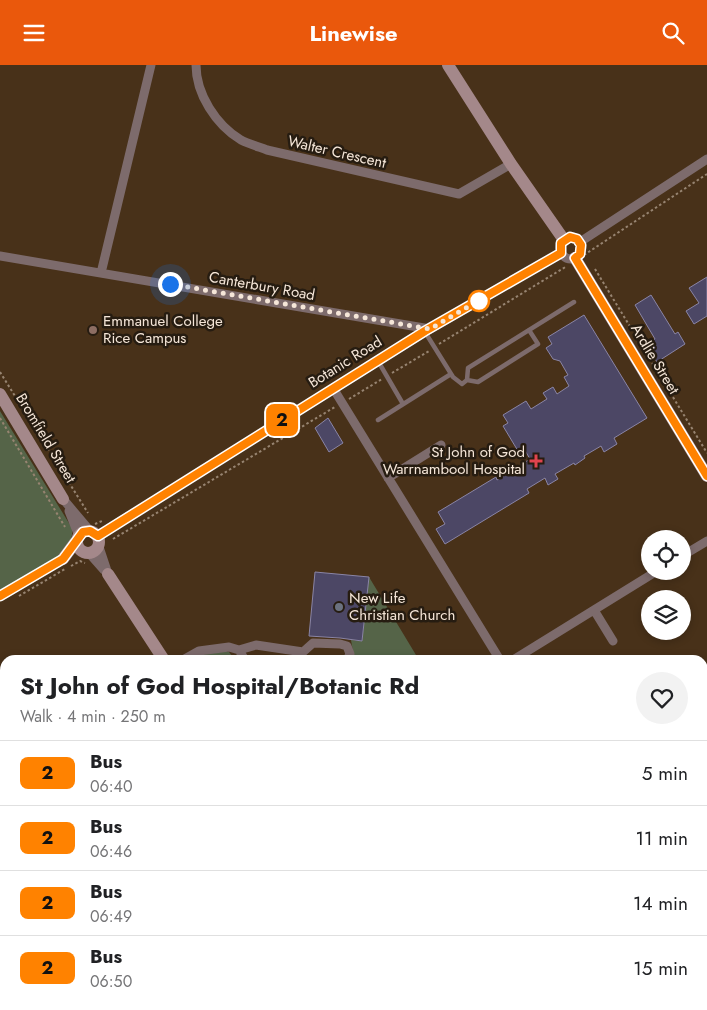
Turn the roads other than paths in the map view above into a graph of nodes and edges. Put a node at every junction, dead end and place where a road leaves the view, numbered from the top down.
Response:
1 (150, 65) edge
2 (196, 65) edge
3 (448, 65) edge
4 (707, 159) edge
5 (511, 164) junction
6 (564, 240) junction
7 (580, 242) junction
8 (561, 253) junction
9 (0, 256) edge
10 (576, 259) junction
11 (101, 273) junction
12 (574, 302) dead end
13 (427, 330) junction
14 (529, 330) junction
15 (378, 361) junction
16 (452, 374) junction
17 (467, 380) junction
18 (333, 388) junction
19 (0, 394) edge
20 (403, 404) junction
21 (378, 420) dead end
22 (441, 445) dead end
23 (707, 476) edge
24 (388, 478) junction
25 (63, 499) joint
26 (707, 541) edge
27 (88, 542) junction
28 (691, 551) edge
29 (68, 562) joint
30 (108, 574) joint
31 (642, 580) edge
32 (0, 596) edge
33 (594, 610) junction
34 (613, 641) dead end
35 (239, 650) junction
36 (161, 655) edge
37 (192, 655) edge
38 (242, 655) edge
39 (299, 655) edge
40 (304, 655) edge
41 (350, 655) edge
42 (497, 655) edge
43 (521, 655) edge

1 - 11 street
2 - 5 street, Walter Crescent
3 - 5 street
4 - 7 street
5 - 6 street
6 - 7 street
6 - 8 street
7 - 10 street
8 - 10 street
8 - 13 street, Botanic Road
9 - 11 street, Canterbury Road
10 - 23 street, Ardlie Street
11 - 13 street, Canterbury Road
12 - 14 lane
13 - 15 street, Botanic Road
13 - 16 lane
14 - 17 lane
14 - 17 lane
15 - 18 street, Botanic Road
15 - 20 lane
16 - 17 lane
16 - 20 lane
18 - 24 street
18 - 27 street, Botanic Road
19 - 25 street, Bromfield Street
20 - 21 lane
22 - 24 street
24 - 42 street
25 - 27 street, Bromfield Street
26 - 28 street
27 - 29 street, Botanic Road
27 - 30 street, Bromfield Street
29 - 32 street, Botanic Road
30 - 36 street, Bromfield Street
31 - 33 street
33 - 34 street
33 - 43 street
35 - 37 street
35 - 38 street
35 - 39 street
40 - 41 street

